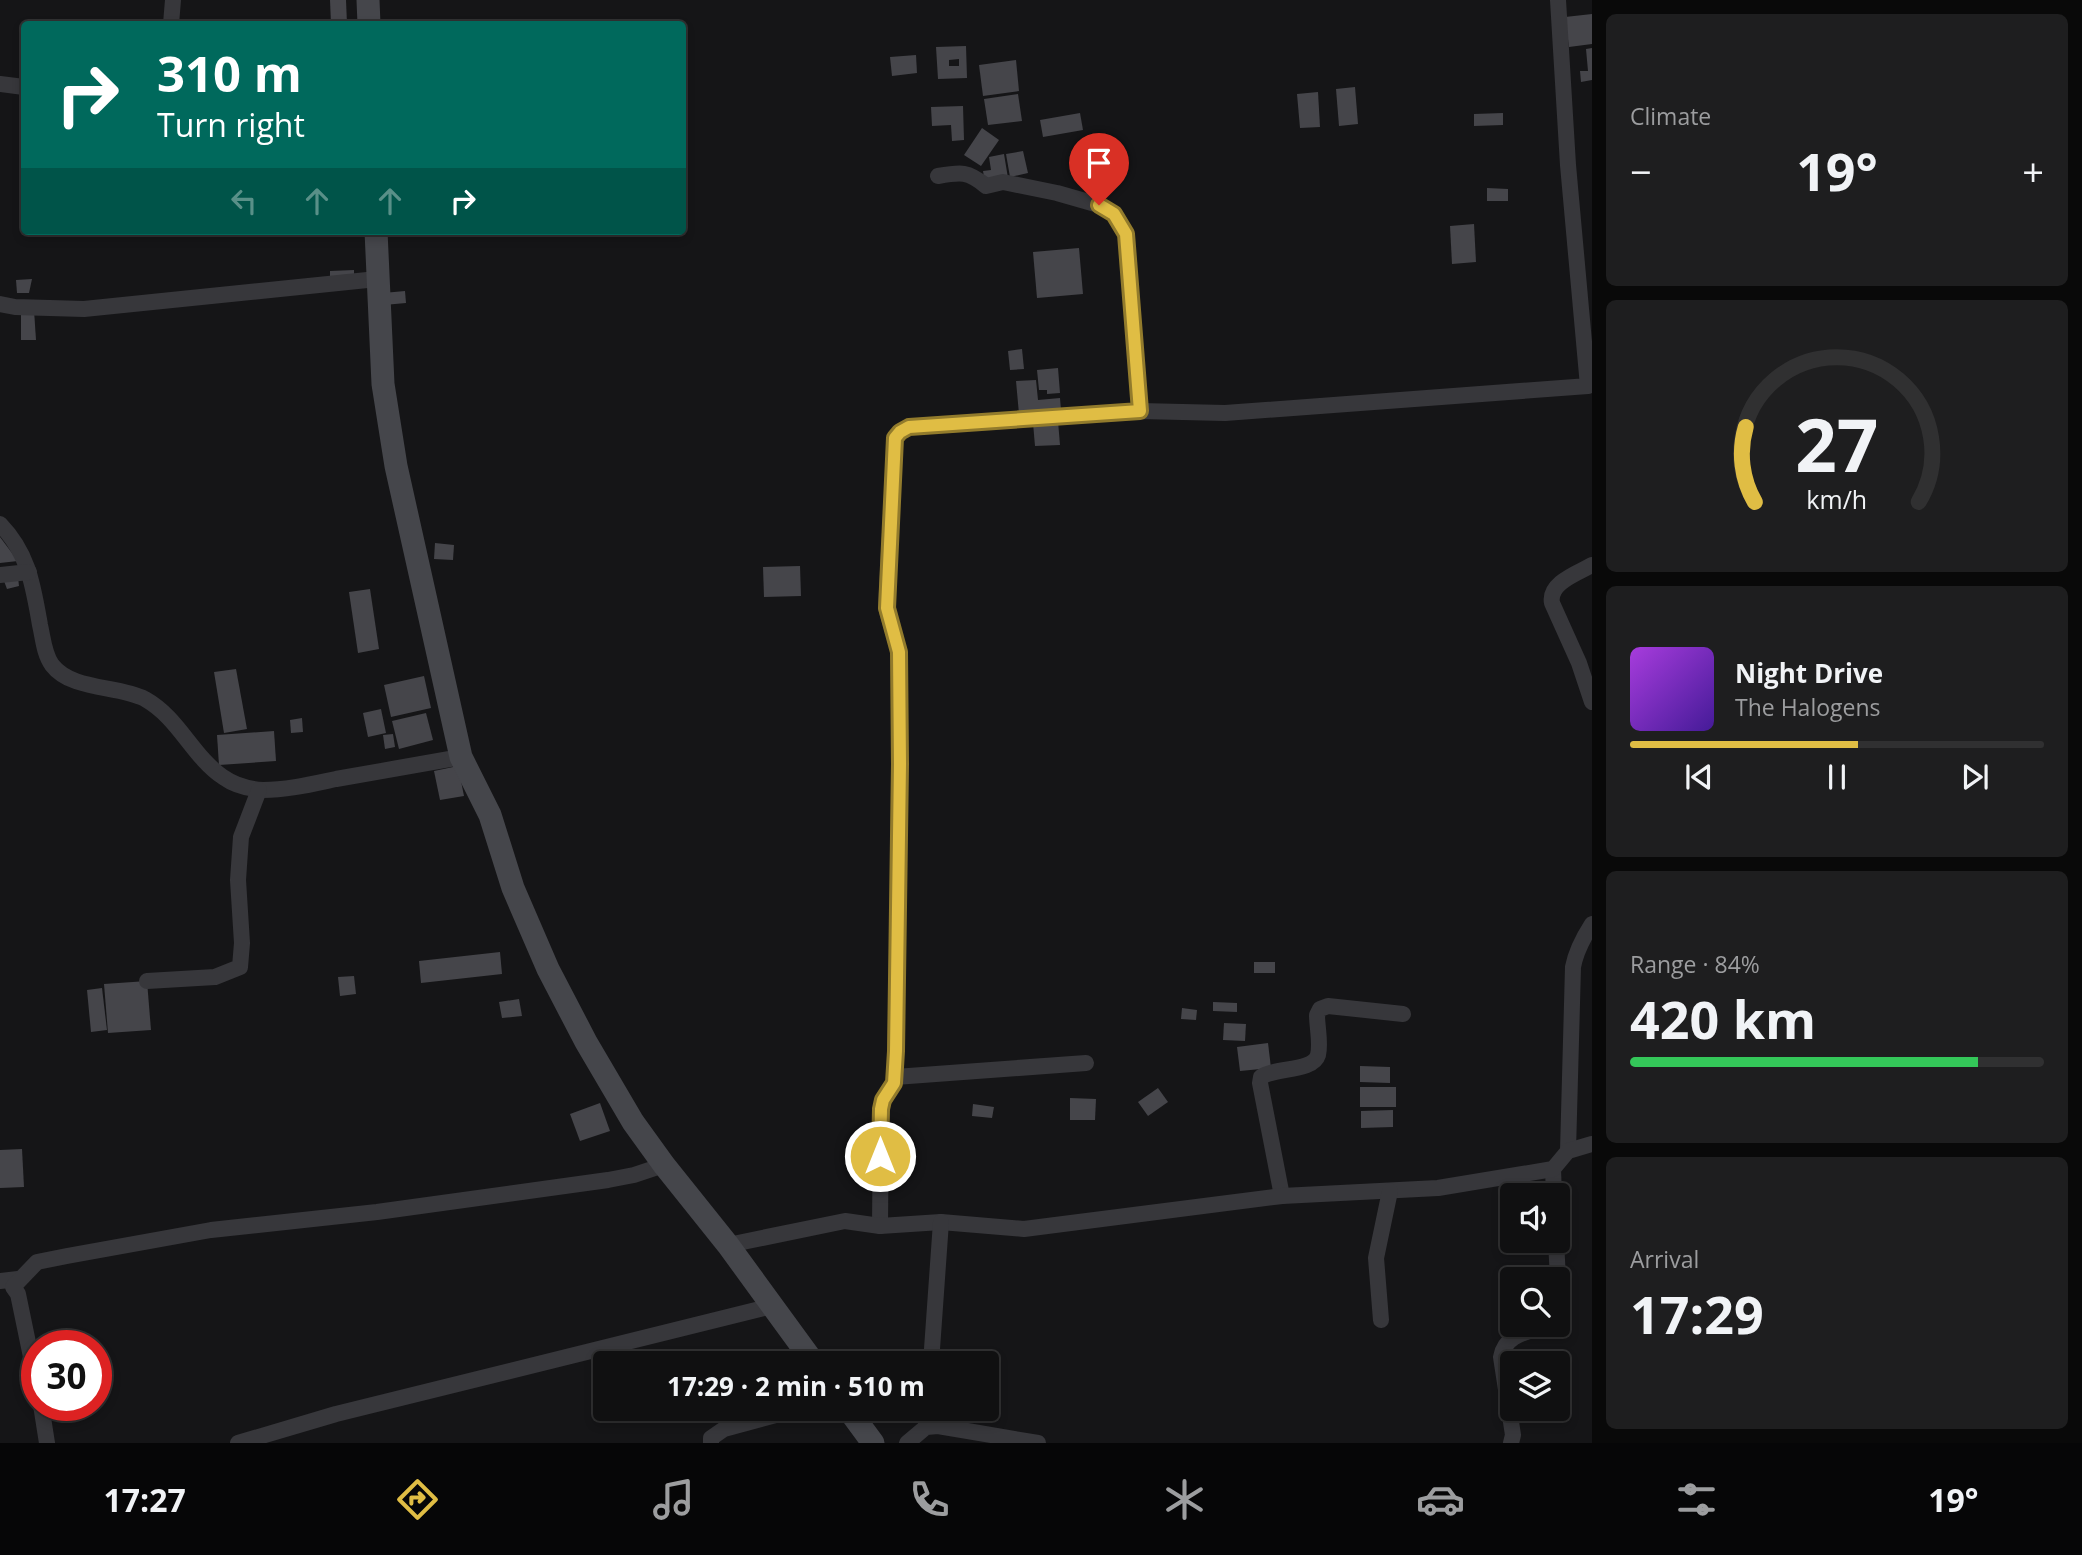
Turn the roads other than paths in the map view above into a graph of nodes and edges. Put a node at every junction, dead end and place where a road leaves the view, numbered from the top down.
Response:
1 (173, 0) edge
2 (368, 0) edge
3 (1558, 0) edge
4 (171, 21) edge
5 (369, 21) edge
6 (0, 84) edge
7 (21, 86) edge
8 (938, 176) dead end
9 (376, 235) edge
10 (377, 279) junction
11 (0, 304) edge
12 (1590, 390) edge
13 (1140, 411) junction
14 (0, 524) edge
15 (1592, 565) edge
16 (29, 572) junction
17 (0, 575) edge
18 (1592, 702) edge
19 (461, 757) junction
20 (259, 790) junction
21 (1592, 924) edge
22 (147, 981) dead end
23 (1403, 1014) dead end
24 (1086, 1063) dead end
25 (895, 1077) junction
26 (1592, 1144) edge
27 (1568, 1151) junction
28 (664, 1165) junction
29 (1553, 1169) junction
30 (1554, 1183) edge
31 (1390, 1191) junction
32 (1282, 1196) junction
33 (941, 1222) junction
34 (880, 1226) junction
35 (728, 1245) junction
36 (18, 1279) junction
37 (0, 1281) edge
38 (772, 1306) junction
39 (1381, 1320) dead end
40 (26, 1330) edge
41 (1515, 1337) edge
42 (805, 1351) edge
43 (932, 1351) edge
44 (44, 1421) edge
45 (754, 1421) edge
46 (857, 1421) edge
47 (926, 1421) edge
48 (926, 1427) junction
49 (47, 1443) edge
50 (238, 1443) edge
51 (711, 1443) edge
52 (873, 1443) edge
53 (907, 1443) edge
54 (1038, 1443) edge
55 (1511, 1443) edge

1 - 4 street
2 - 5 street
3 - 12 street
6 - 7 street
8 - 13 street
9 - 10 street
10 - 11 street
10 - 19 street
12 - 13 street
13 - 25 street
14 - 16 street
15 - 18 street
16 - 17 street
16 - 20 street
19 - 20 street
19 - 28 street
20 - 22 street
21 - 27 street
23 - 32 street
24 - 25 street
25 - 34 street
26 - 27 street
27 - 29 street
28 - 35 street
28 - 36 street
29 - 30 street
29 - 31 street
31 - 32 street
31 - 39 street
32 - 33 street
33 - 34 street
33 - 43 street
34 - 35 street
35 - 38 street
36 - 37 street
36 - 40 street
38 - 42 street
38 - 50 street
41 - 55 street
44 - 49 street
45 - 51 street
46 - 52 street
47 - 48 street
48 - 53 street
48 - 54 street

